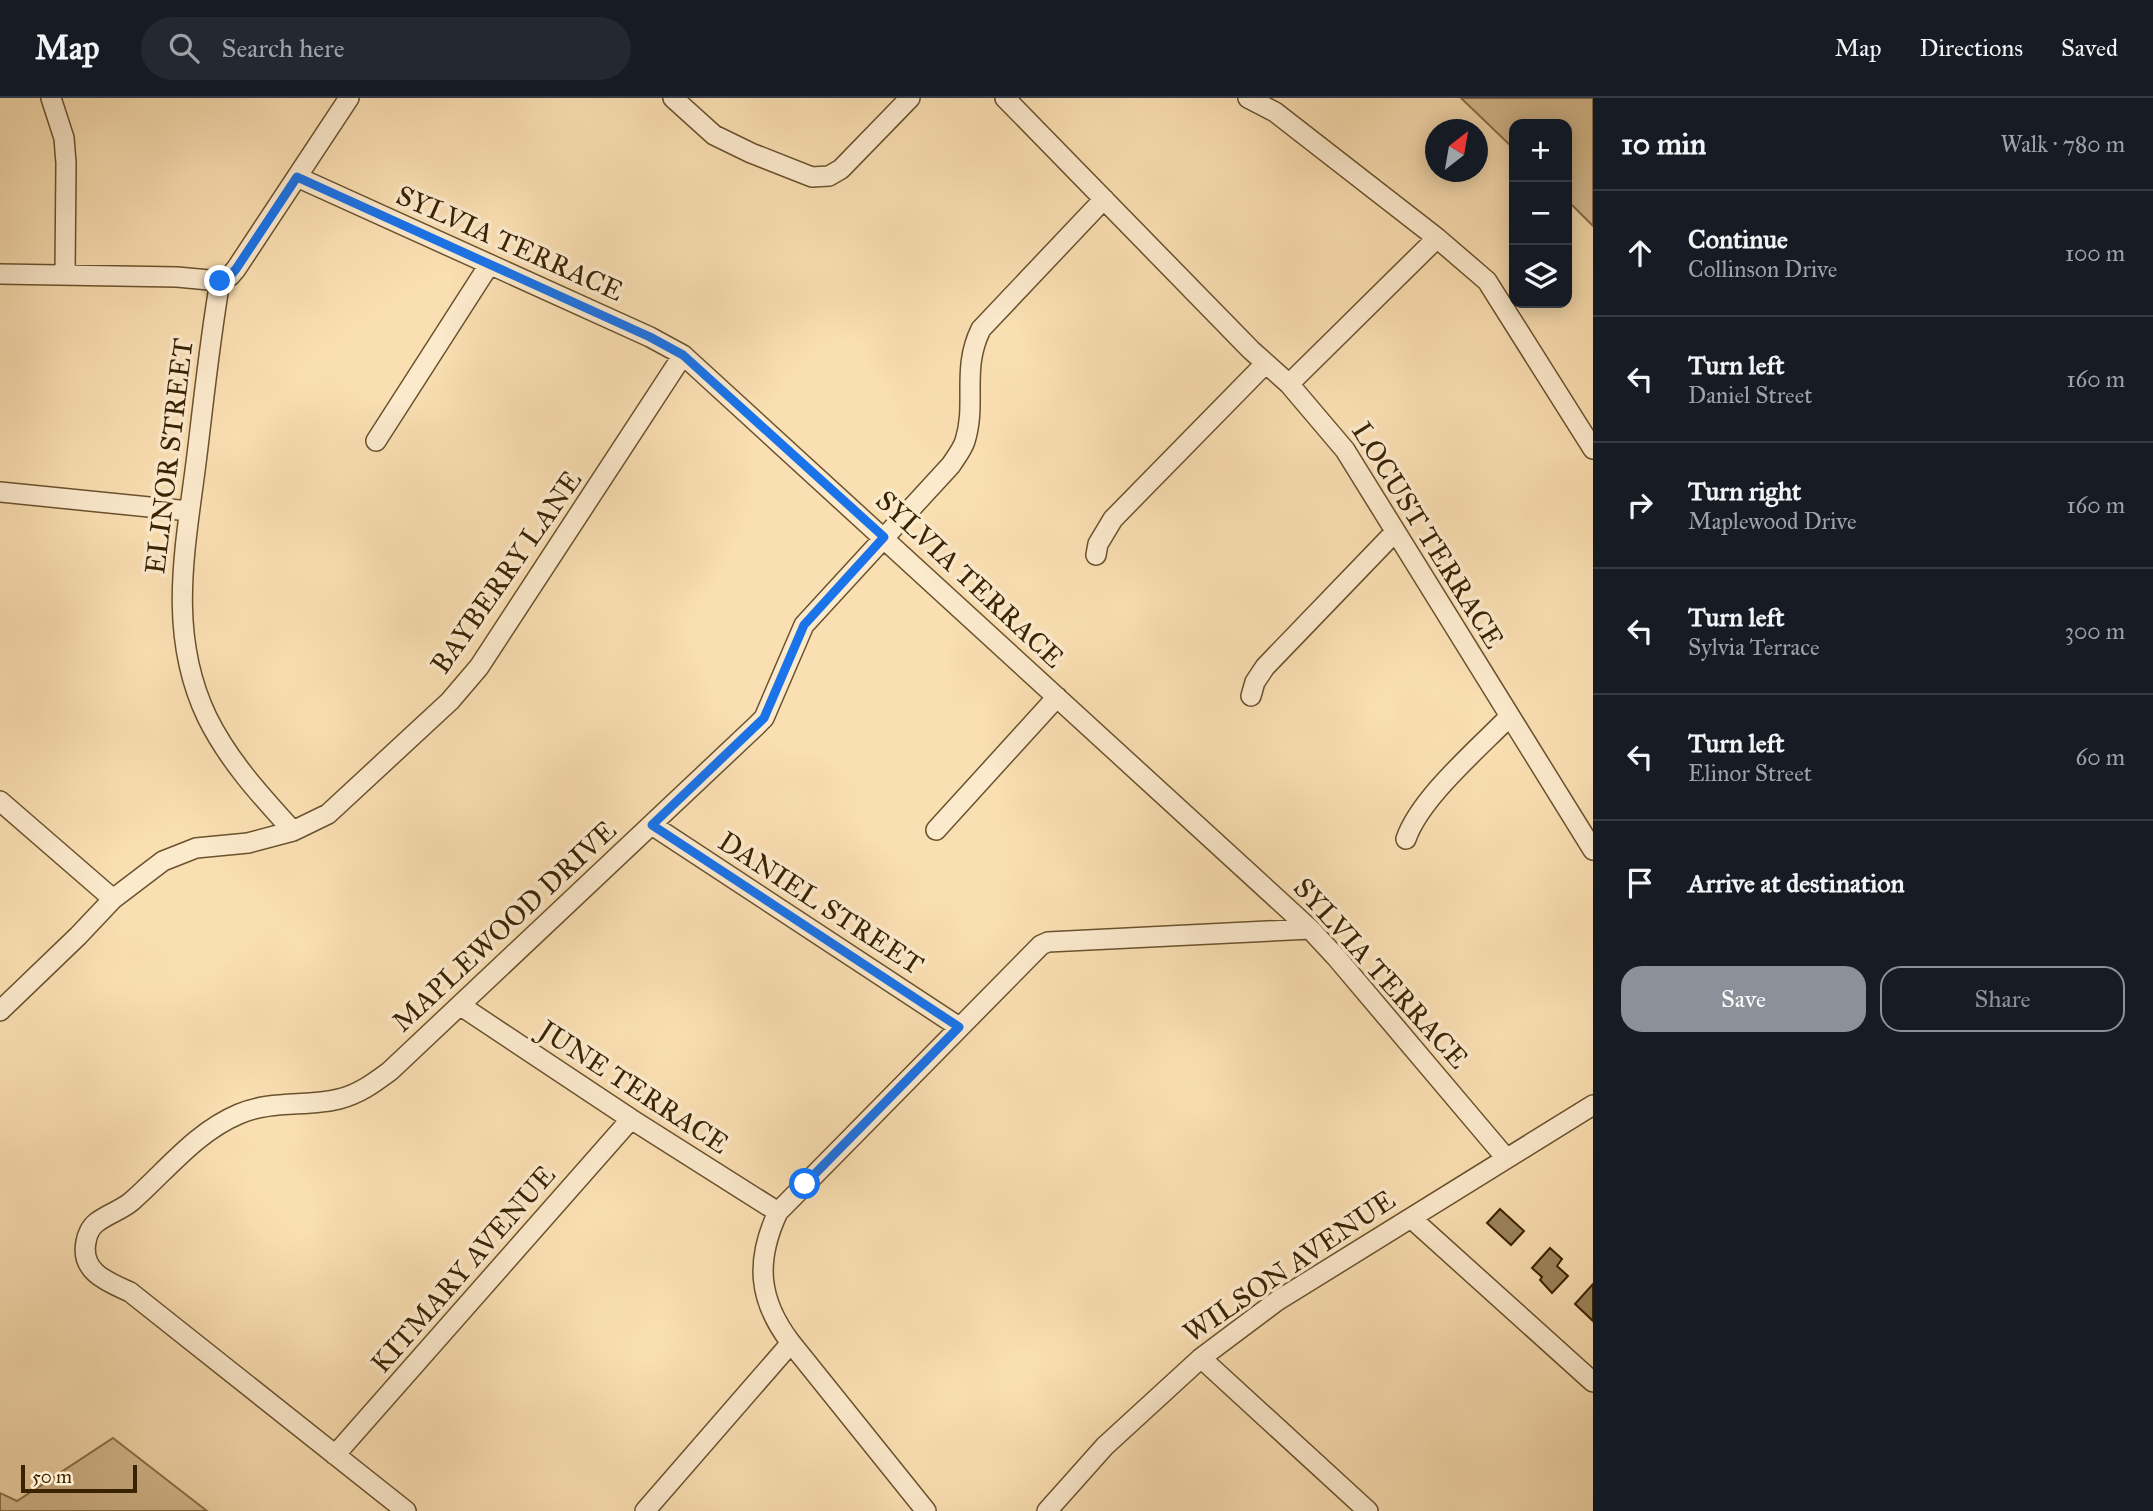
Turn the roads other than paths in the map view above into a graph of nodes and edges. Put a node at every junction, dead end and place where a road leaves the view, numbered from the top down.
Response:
1 (51, 98) edge
2 (349, 98) edge
3 (673, 98) edge
4 (910, 98) edge
5 (1005, 98) edge
6 (1248, 98) edge
7 (297, 177) junction
8 (1104, 199) junction
9 (1437, 238) junction
10 (489, 265) junction
11 (0, 274) edge
12 (65, 274) junction
13 (220, 281) junction
14 (683, 355) junction
15 (1265, 364) junction
16 (1289, 384) junction
17 (376, 441) dead end
18 (1593, 449) edge
19 (0, 492) edge
20 (189, 511) junction
21 (1395, 532) junction
22 (884, 537) junction
23 (1096, 555) dead end
24 (1251, 696) dead end
25 (1057, 697) junction
26 (1510, 716) junction
27 (0, 801) edge
28 (652, 825) junction
29 (936, 830) dead end
30 (293, 831) junction
31 (1406, 839) dead end
32 (1593, 850) edge
33 (113, 899) junction
34 (1310, 929) junction
35 (461, 1006) junction
36 (0, 1011) edge
37 (959, 1027) junction
38 (1593, 1105) edge
39 (631, 1119) junction
40 (1506, 1158) junction
41 (778, 1212) junction
42 (1411, 1218) junction
43 (790, 1343) junction
44 (1201, 1358) junction
45 (1592, 1380) edge
46 (335, 1455) junction
47 (406, 1511) edge
48 (645, 1511) edge
49 (926, 1511) edge
50 (1047, 1511) edge
51 (1368, 1511) edge

1 - 12 street
2 - 7 street
3 - 4 street
5 - 8 street, LOCUST TERRACE
6 - 9 street
7 - 10 street, SYLVIA TERRACE
7 - 13 street
8 - 15 street, LOCUST TERRACE
8 - 22 street, MAPLEWOOD DRIVE
9 - 16 street
9 - 18 street
10 - 14 street, SYLVIA TERRACE
10 - 17 street
11 - 12 street
12 - 13 street
13 - 20 street, ELINOR STREET
14 - 22 street, SYLVIA TERRACE
14 - 30 street, BAYBERRY LANE
15 - 16 street, LOCUST TERRACE
15 - 23 street
16 - 21 street, LOCUST TERRACE
19 - 20 street
20 - 30 street, ELINOR STREET
21 - 24 street
21 - 26 street, LOCUST TERRACE
22 - 25 street, SYLVIA TERRACE
22 - 28 street, MAPLEWOOD DRIVE
25 - 29 street
25 - 34 street, SYLVIA TERRACE
26 - 31 street
26 - 32 street, LOCUST TERRACE
27 - 33 street
28 - 35 street, MAPLEWOOD DRIVE
28 - 37 street, DANIEL STREET
30 - 33 street, BAYBERRY LANE
33 - 36 street, BAYBERRY LANE
34 - 37 street
34 - 40 street, SYLVIA TERRACE
35 - 39 street, JUNE TERRACE
35 - 46 street, MAPLEWOOD DRIVE
37 - 41 street
38 - 40 street, WILSON AVENUE
39 - 41 street, JUNE TERRACE
39 - 46 street, KITMARY AVENUE
40 - 42 street, WILSON AVENUE
41 - 43 street
42 - 44 street, WILSON AVENUE
42 - 45 street
43 - 48 street
43 - 49 street
44 - 50 street, WILSON AVENUE
44 - 51 street
46 - 47 street, MAPLEWOOD DRIVE

